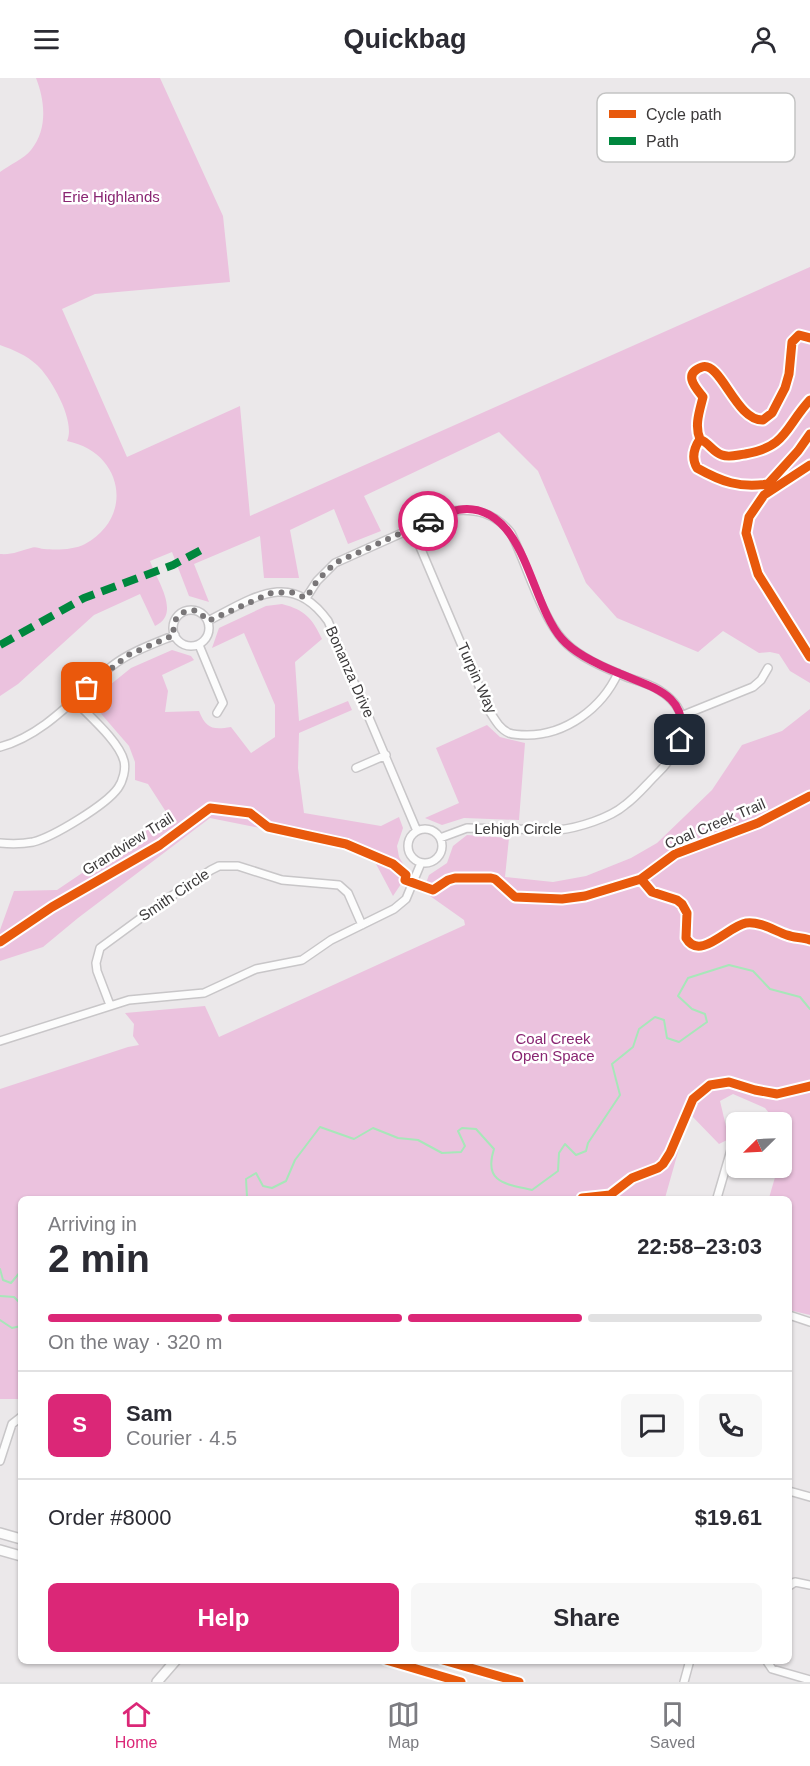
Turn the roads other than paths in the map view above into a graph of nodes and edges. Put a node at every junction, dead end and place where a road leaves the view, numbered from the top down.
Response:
1 (412, 528) junction
2 (306, 598) junction
3 (208, 621) junction
4 (174, 635) junction
5 (199, 645) junction
6 (768, 668) dead end
7 (618, 674) junction
8 (74, 700) junction
9 (217, 713) dead end
10 (681, 716) junction
11 (0, 747) edge
12 (385, 753) junction
13 (356, 768) dead end
14 (417, 831) junction
15 (440, 838) junction
16 (0, 843) edge
17 (421, 863) junction
18 (362, 925) junction
19 (110, 1005) junction
20 (0, 1041) edge
21 (726, 1167) edge
22 (718, 1196) edge
23 (792, 1316) edge
24 (810, 1322) edge
25 (18, 1419) edge
26 (0, 1461) edge
27 (792, 1492) edge
28 (810, 1497) edge
29 (0, 1533) edge
30 (18, 1538) edge
31 (0, 1550) edge
32 (18, 1555) edge
33 (792, 1584) edge
34 (810, 1585) edge
35 (173, 1664) edge
36 (400, 1664) edge
37 (457, 1664) edge
38 (689, 1664) edge
39 (769, 1664) edge
40 (810, 1680) edge
41 (157, 1682) edge
42 (461, 1682) edge
43 (519, 1682) edge
44 (684, 1682) edge

1 - 2 street
1 - 7 street
1 - 7 street, Turpin Way
2 - 3 street
2 - 12 street, Bonanza Drive
3 - 4 street
3 - 5 street
4 - 5 street
4 - 8 street
5 - 9 street
6 - 10 street
7 - 10 street
8 - 11 street
8 - 16 street
10 - 15 street, Lehigh Circle
12 - 13 street
12 - 14 street
14 - 15 street
14 - 17 street
15 - 17 street
17 - 18 street
18 - 19 street
18 - 19 street, Smith Circle
19 - 20 street
21 - 22 street
23 - 24 street
25 - 26 street
27 - 28 street
29 - 30 main road
31 - 32 main road
33 - 34 street
35 - 41 main road
36 - 42 main road
37 - 43 main road
38 - 44 street
39 - 40 street

